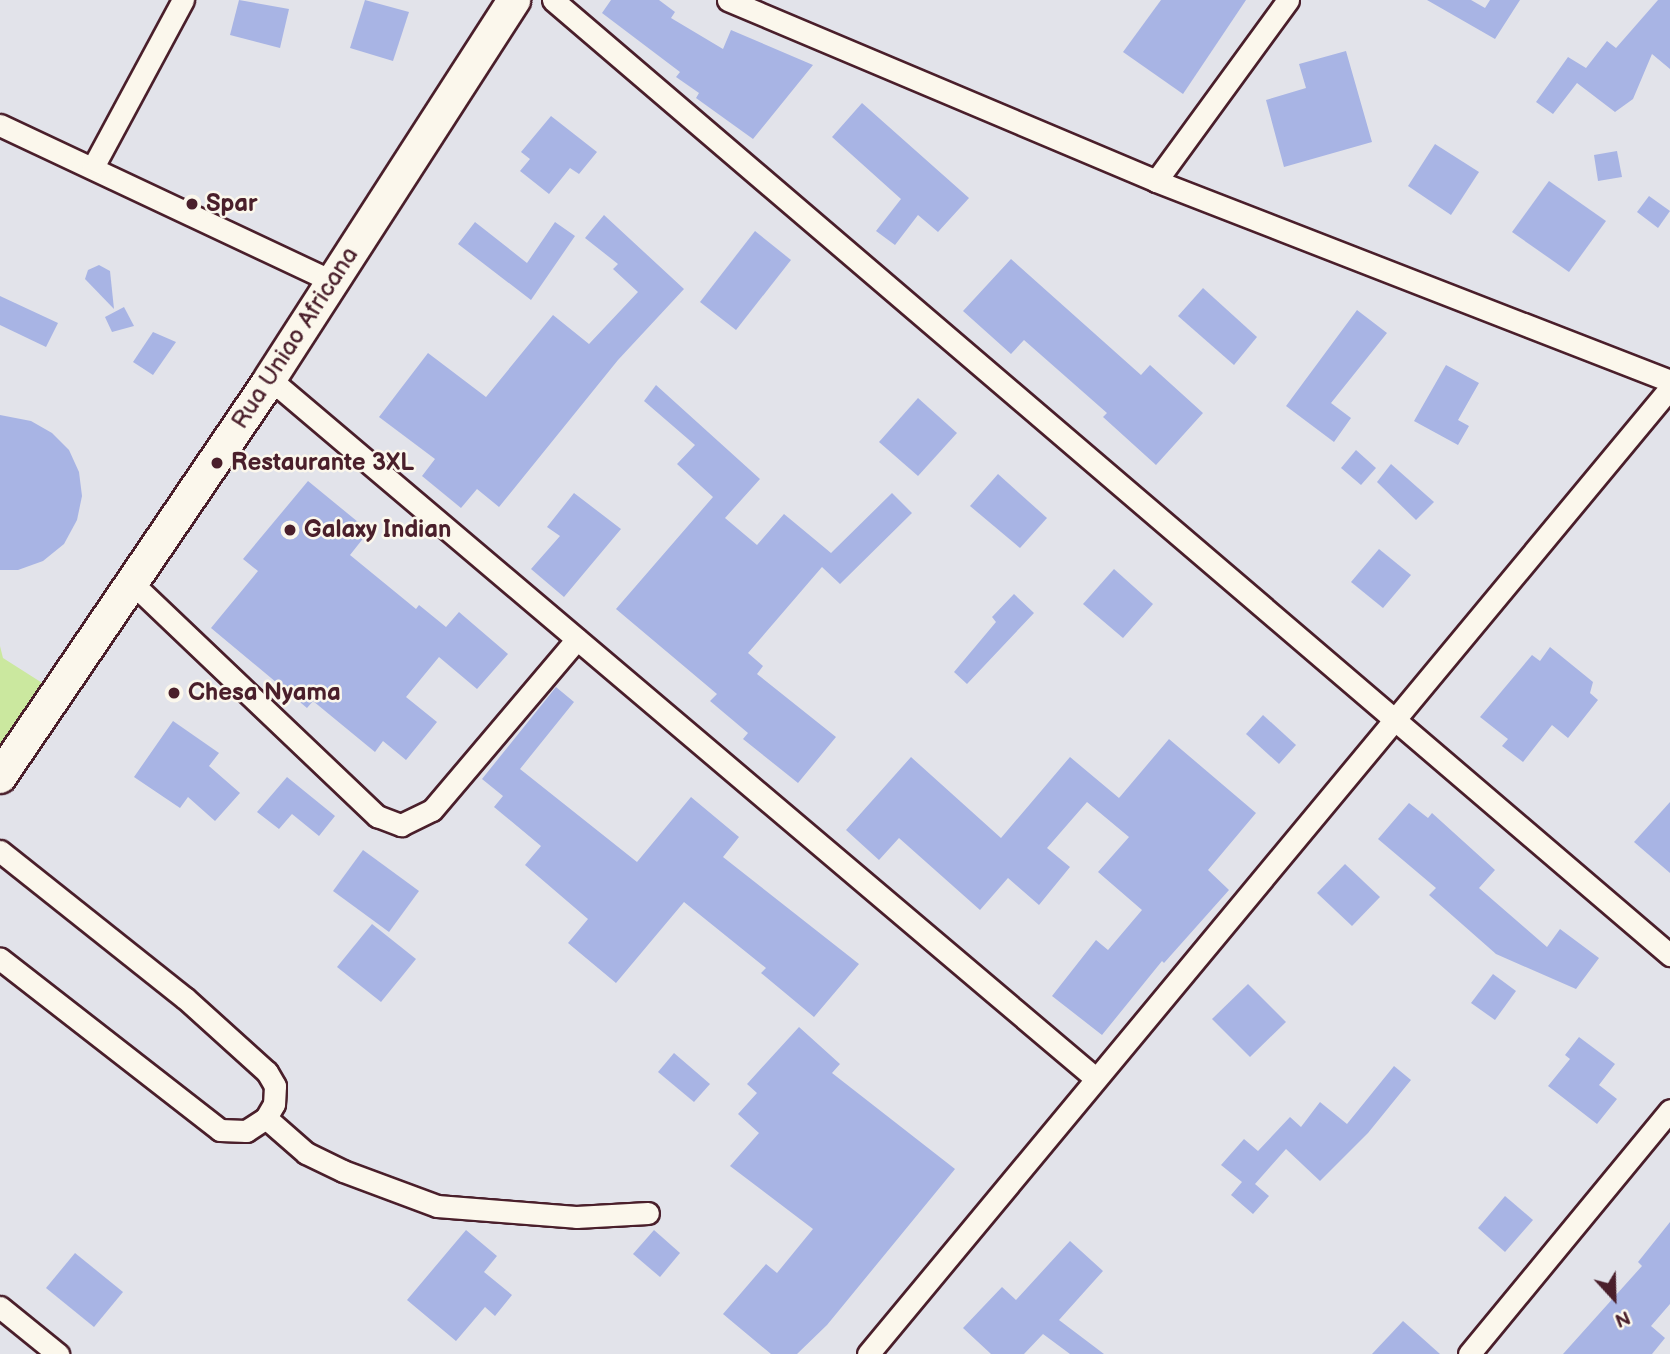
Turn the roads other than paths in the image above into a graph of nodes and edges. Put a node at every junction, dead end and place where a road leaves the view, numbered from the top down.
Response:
1 (183, 0) edge
2 (514, 0) edge
3 (552, 0) edge
4 (728, 0) edge
5 (1287, 0) edge
6 (0, 125) edge
7 (93, 167) junction
8 (1156, 181) junction
9 (331, 281) junction
10 (270, 379) junction
11 (1670, 381) edge
12 (1670, 388) edge
13 (131, 582) junction
14 (577, 639) junction
15 (1396, 720) junction
16 (0, 777) edge
17 (0, 851) edge
18 (1670, 956) edge
19 (0, 959) edge
20 (1094, 1077) junction
21 (1670, 1110) edge
22 (266, 1118) junction
23 (648, 1213) dead end
24 (0, 1307) edge
25 (58, 1354) edge
26 (868, 1354) edge
27 (1469, 1354) edge

1 - 7 street
2 - 9 main road, Rua Uniao Africana
3 - 15 street
4 - 8 street
5 - 8 street
6 - 7 street
7 - 9 street
8 - 11 street
9 - 10 main road, Rua Uniao Africana
10 - 13 main road, Rua Uniao Africana
10 - 14 street
12 - 15 street
13 - 14 street
13 - 16 main road, Rua Uniao Africana
14 - 20 street
15 - 18 street
15 - 20 street
17 - 22 street
19 - 22 street
20 - 26 street
21 - 27 street
22 - 23 street
24 - 25 street

